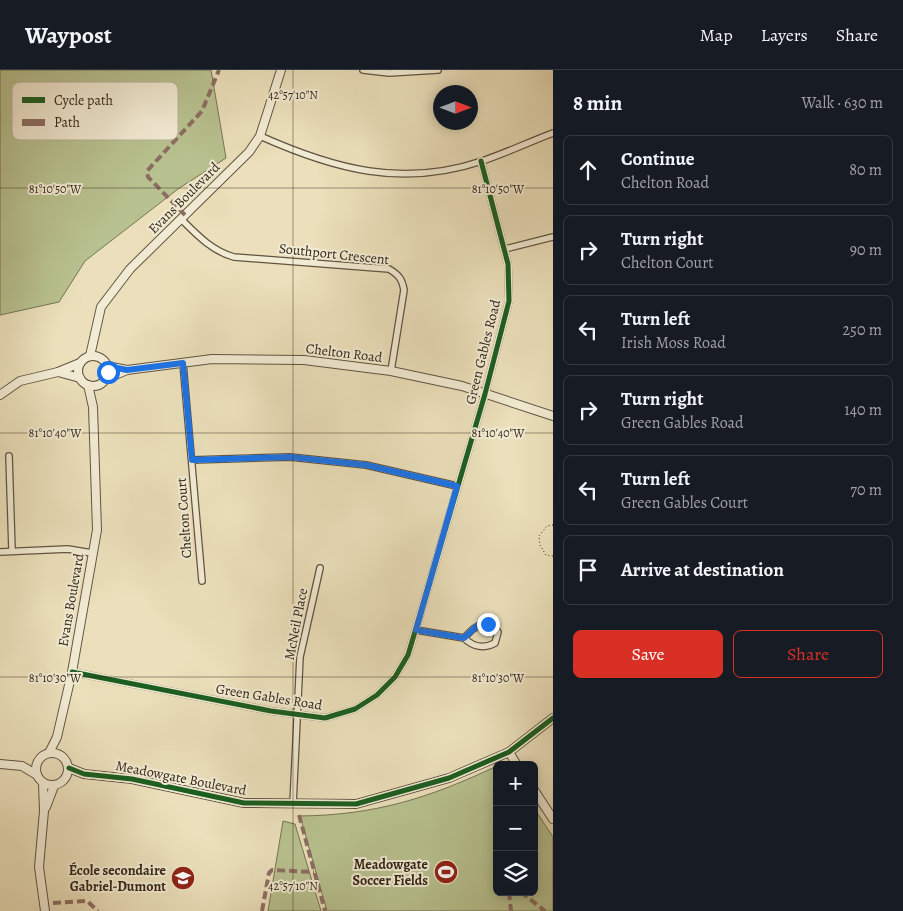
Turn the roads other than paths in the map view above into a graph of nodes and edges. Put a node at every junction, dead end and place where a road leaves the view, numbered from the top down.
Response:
1 (281, 70) edge
2 (364, 70) edge
3 (438, 70) edge
4 (404, 71) edge
5 (553, 133) edge
6 (260, 136) junction
7 (481, 161) junction
8 (181, 219) junction
9 (553, 237) edge
10 (505, 249) junction
11 (93, 338) junction
12 (90, 356) junction
13 (101, 358) junction
14 (80, 363) junction
15 (183, 363) junction
16 (107, 366) junction
17 (127, 370) junction
18 (391, 371) junction
19 (58, 372) junction
20 (80, 378) junction
21 (106, 379) junction
22 (92, 386) junction
23 (485, 394) junction
24 (0, 395) edge
25 (553, 416) edge
26 (9, 456) dead end
27 (192, 460) junction
28 (457, 486) junction
29 (12, 550) junction
30 (0, 552) edge
31 (92, 552) junction
32 (320, 568) dead end
33 (202, 581) dead end
34 (416, 630) junction
35 (464, 638) junction
36 (72, 672) junction
37 (297, 714) junction
38 (553, 718) edge
39 (57, 737) junction
40 (509, 752) junction
41 (50, 753) junction
42 (58, 754) junction
43 (38, 760) junction
44 (515, 761) edge
45 (0, 764) edge
46 (22, 766) junction
47 (69, 768) junction
48 (84, 774) junction
49 (37, 775) junction
50 (67, 778) junction
51 (43, 783) junction
52 (54, 786) junction
53 (538, 796) edge
54 (293, 804) junction
55 (44, 812) junction
56 (553, 819) edge
57 (44, 911) edge

1 - 6 street, Evans Boulevard
2 - 4 street
3 - 4 street
5 - 7 street
6 - 7 street
6 - 8 street, Evans Boulevard
7 - 10 street, Green Gables Road
8 - 11 street, Evans Boulevard
8 - 18 street, Southport Crescent
9 - 10 street
10 - 23 street, Green Gables Road
11 - 12 street, Evans Boulevard
11 - 13 street
12 - 13 street
12 - 14 street
13 - 16 street
14 - 19 street
14 - 20 street
15 - 17 street, Chelton Road
15 - 18 street, Chelton Road
15 - 27 street, Chelton Court
16 - 17 street, Chelton Road
16 - 21 street
17 - 21 street, Chelton Road
18 - 23 street, Chelton Road
19 - 20 street
19 - 24 street
20 - 22 street
21 - 22 street
22 - 31 street, Evans Boulevard
23 - 25 street, Chelton Road
23 - 28 street, Green Gables Road
26 - 29 street
27 - 28 street
27 - 33 street, Chelton Court
28 - 34 street, Green Gables Road
29 - 30 street
29 - 31 street
31 - 36 street, Evans Boulevard
32 - 37 street, McNeil Place
34 - 35 street
34 - 37 street, Green Gables Road
35 - 35 street
36 - 37 street, Green Gables Road
36 - 39 street, Evans Boulevard
37 - 54 street, McNeil Place
38 - 40 street, Meadowgate Boulevard
39 - 41 street, Evans Boulevard
39 - 42 street, Evans Boulevard
40 - 44 street
40 - 54 street, Meadowgate Boulevard
41 - 42 street
41 - 43 street
42 - 47 street
43 - 46 street
43 - 49 street
45 - 46 street
46 - 49 street
47 - 48 street, Meadowgate Boulevard
47 - 50 street
48 - 50 street, Meadowgate Boulevard
48 - 54 street, Meadowgate Boulevard
49 - 51 street
50 - 52 street
51 - 52 street
51 - 55 street
52 - 55 street
53 - 56 street
55 - 57 street

